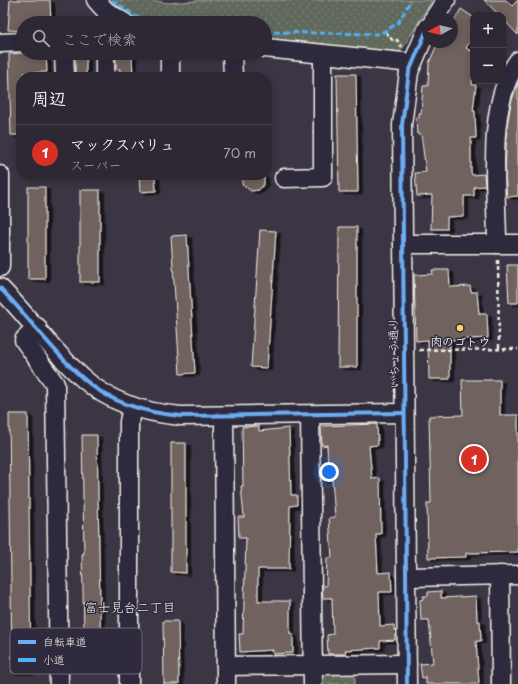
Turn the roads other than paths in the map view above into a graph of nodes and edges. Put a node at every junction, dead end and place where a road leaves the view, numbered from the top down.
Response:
1 (446, 0) edge
2 (102, 11) edge
3 (438, 12) edge
4 (112, 16) edge
5 (422, 36) edge
6 (0, 42) edge
7 (16, 42) edge
8 (272, 49) edge
9 (322, 54) junction
10 (408, 56) junction
11 (64, 60) edge
12 (105, 60) edge
13 (170, 60) edge
14 (232, 60) edge
15 (518, 61) edge
16 (65, 72) edge
17 (105, 72) edge
18 (170, 72) edge
19 (233, 72) edge
20 (0, 174) edge
21 (284, 178) dead end
22 (403, 244) junction
23 (518, 244) edge
24 (498, 248) junction
25 (0, 267) edge
26 (0, 288) edge
27 (36, 327) junction
28 (132, 406) junction
29 (404, 413) junction
30 (310, 415) junction
31 (224, 417) junction
32 (509, 575) edge
33 (406, 577) junction
34 (58, 628) edge
35 (129, 628) edge
36 (407, 664) junction
37 (313, 665) junction
38 (226, 666) junction
39 (59, 674) edge
40 (59, 684) edge
41 (226, 684) edge
42 (313, 684) edge
43 (407, 684) edge
44 (501, 684) edge

1 - 3 street
2 - 4 street
5 - 10 street, いちょう通り
6 - 7 street
8 - 9 street
9 - 10 street
9 - 21 street
10 - 22 street, いちょう通り
11 - 16 street
12 - 17 street
13 - 18 street
14 - 19 street
15 - 24 street
20 - 25 street
22 - 24 street
22 - 29 street, いちょう通り
23 - 24 street
26 - 27 street
27 - 28 street
27 - 34 street
28 - 31 street
28 - 35 street
29 - 30 street
29 - 33 street, いちょう通り
30 - 31 street
30 - 37 street
31 - 38 street
32 - 33 street
32 - 44 street
33 - 36 street, いちょう通り
36 - 37 street
36 - 43 street, いちょう通り
37 - 38 street
37 - 42 street
38 - 41 street
39 - 40 street

